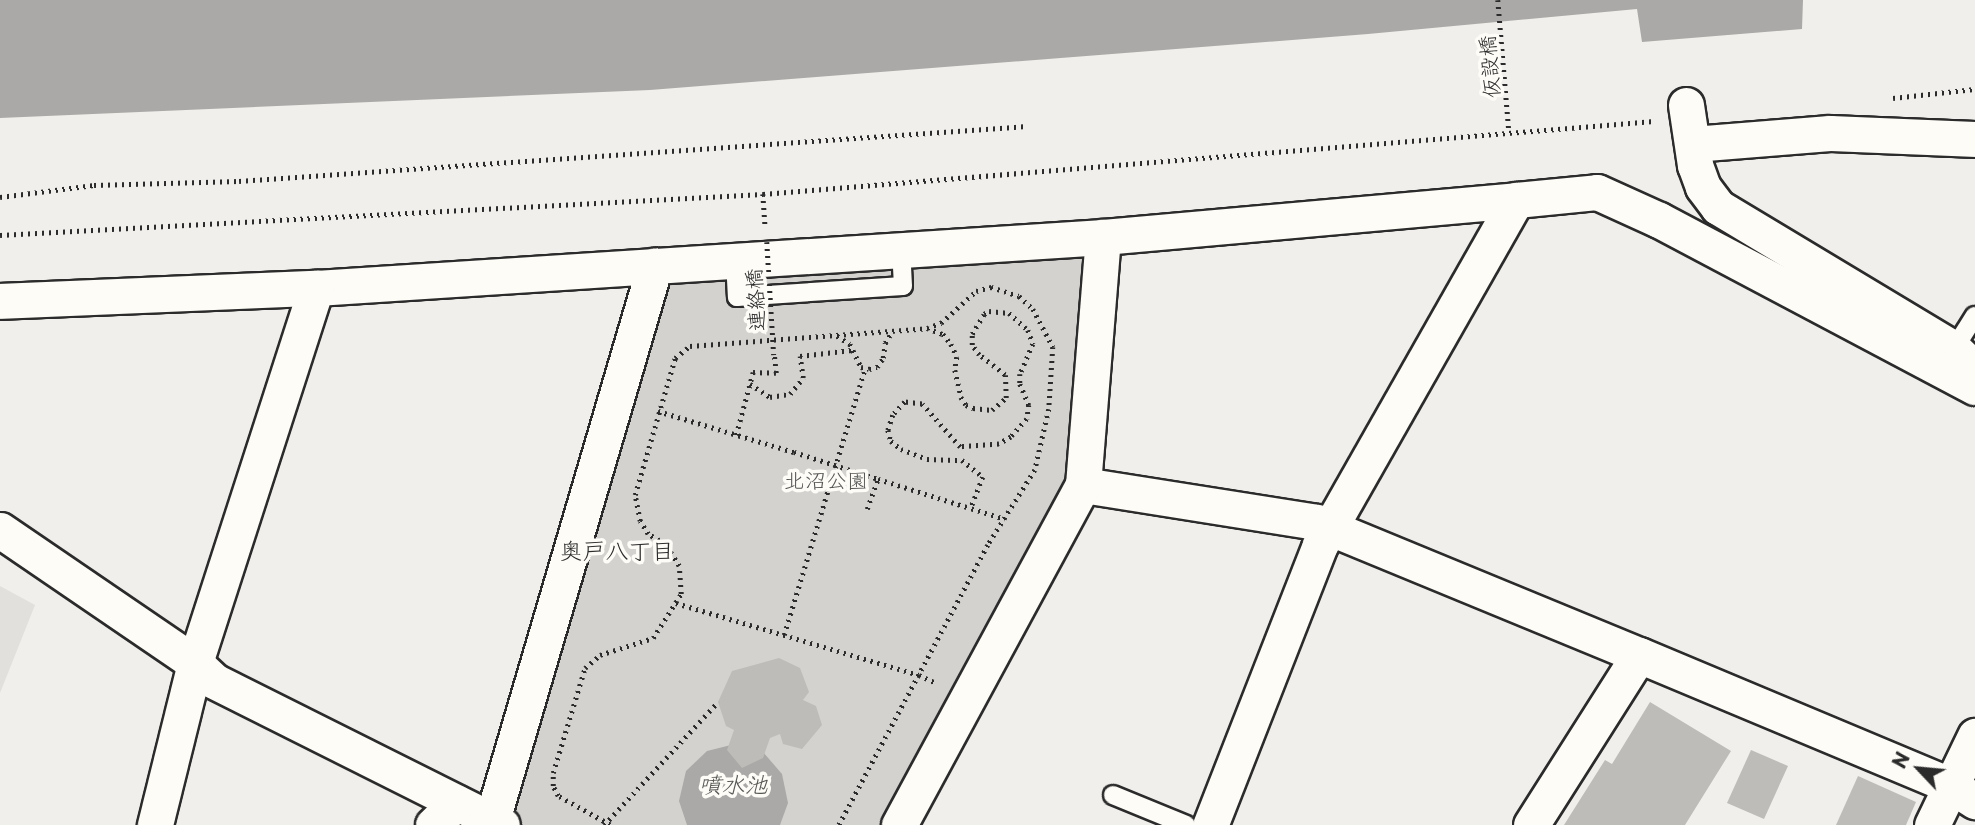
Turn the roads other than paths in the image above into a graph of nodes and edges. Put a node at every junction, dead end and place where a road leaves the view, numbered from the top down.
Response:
1 (1975, 139) edge
2 (1516, 200) junction
3 (1102, 237) junction
4 (655, 265) junction
5 (316, 288) junction
6 (0, 301) edge
7 (1975, 316) edge
8 (1964, 359) edge
9 (1975, 387) edge
10 (1083, 485) junction
11 (1330, 527) junction
12 (0, 530) edge
13 (1639, 655) junction
14 (195, 663) junction
15 (1975, 736) edge
16 (1962, 793) edge
17 (1113, 795) dead end
18 (444, 814) edge
19 (497, 822) edge
20 (155, 825) edge
21 (899, 825) edge
22 (1186, 825) edge
23 (1210, 825) edge
24 (1531, 825) edge
25 (1932, 825) edge

1 - 8 street
2 - 3 street
2 - 9 street
2 - 11 street
3 - 4 street
3 - 10 street
4 - 5 street
4 - 19 street
5 - 6 street
5 - 14 street
7 - 8 lane
10 - 11 street
10 - 21 street
11 - 13 street
11 - 23 street
12 - 14 street
13 - 16 street
13 - 24 street
14 - 18 street
14 - 20 street
15 - 16 street
16 - 25 street
17 - 22 lane
18 - 19 street

